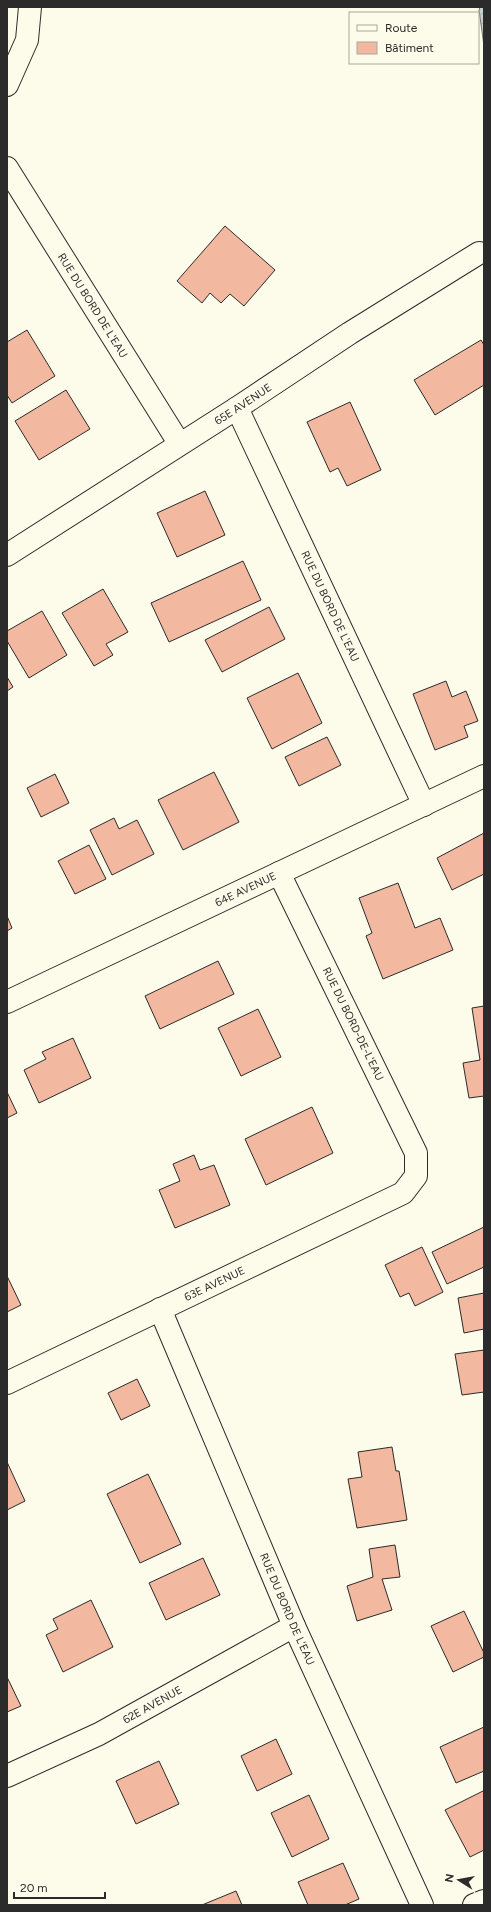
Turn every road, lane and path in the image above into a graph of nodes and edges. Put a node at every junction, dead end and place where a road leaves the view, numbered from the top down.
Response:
1 (30, 7) edge
2 (7, 84) edge
3 (7, 168) edge
4 (479, 253) dead end
5 (237, 408) junction
6 (179, 443) junction
7 (7, 555) edge
8 (484, 776) edge
9 (424, 805) junction
10 (279, 873) junction
11 (7, 1002) edge
12 (416, 1176) joint
13 (160, 1309) junction
14 (7, 1383) edge
15 (294, 1626) junction
16 (7, 1776) edge
17 (484, 1901) edge
18 (422, 1905) edge
19 (474, 1905) edge

1 - 2 street
3 - 6 street, RUE DU BORD DE L'EAU
4 - 5 street, 65E AVENUE
5 - 6 street, 65E AVENUE
5 - 9 street, RUE DU BORD DE L'EAU
6 - 7 street, 65E AVENUE
8 - 9 street, 64E AVENUE
9 - 10 street, 64E AVENUE
10 - 11 street, 64E AVENUE
10 - 12 street, RUE DU BORD-DE-L'EAU
12 - 13 street, 63E AVENUE
13 - 14 street, 63E AVENUE
13 - 15 street, RUE DU BORD DE L'EAU
15 - 16 street, 62E AVENUE
15 - 18 street, RUE DU BORD DE L'EAU
17 - 19 street

